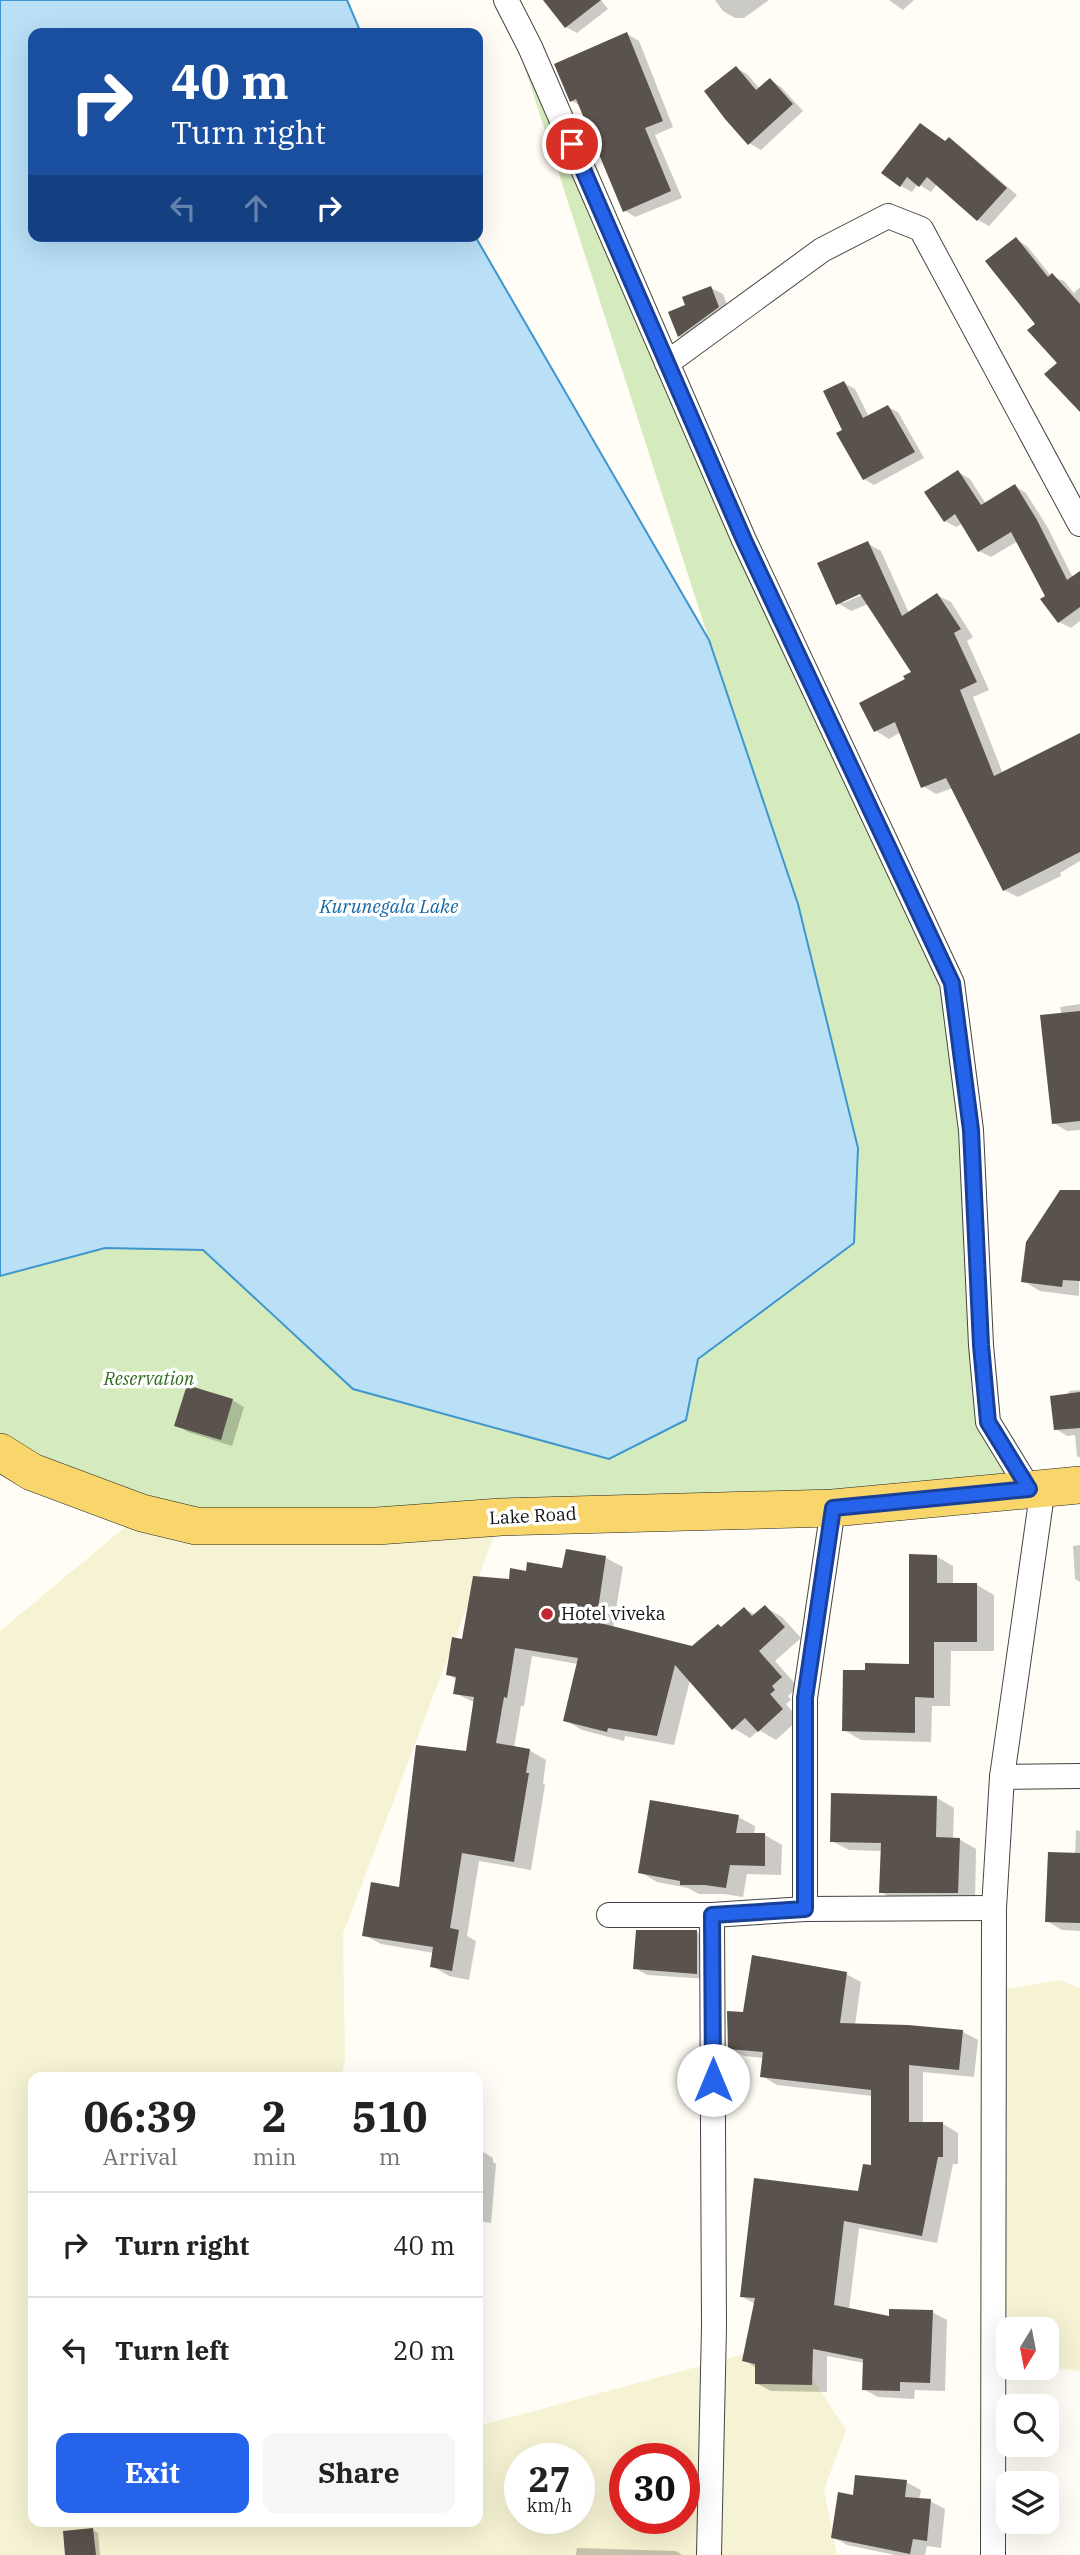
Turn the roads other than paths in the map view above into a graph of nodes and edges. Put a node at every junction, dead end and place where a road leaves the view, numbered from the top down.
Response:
1 (506, 0) edge
2 (667, 363) junction
3 (1080, 524) edge
4 (0, 1452) edge
5 (1080, 1485) edge
6 (1036, 1488) junction
7 (833, 1508) junction
8 (1080, 1776) edge
9 (1002, 1777) junction
10 (994, 1908) junction
11 (805, 1909) junction
12 (609, 1915) dead end
13 (712, 1915) junction
14 (709, 2555) edge
15 (993, 2555) edge

1 - 2 street
2 - 3 street
2 - 6 street
4 - 7 main road, Lake Road
5 - 6 main road, Lake Road
6 - 7 main road, Lake Road
6 - 9 street
7 - 11 street
8 - 9 street
9 - 10 street
10 - 11 street
10 - 15 street
11 - 13 street
12 - 13 street
13 - 14 street

